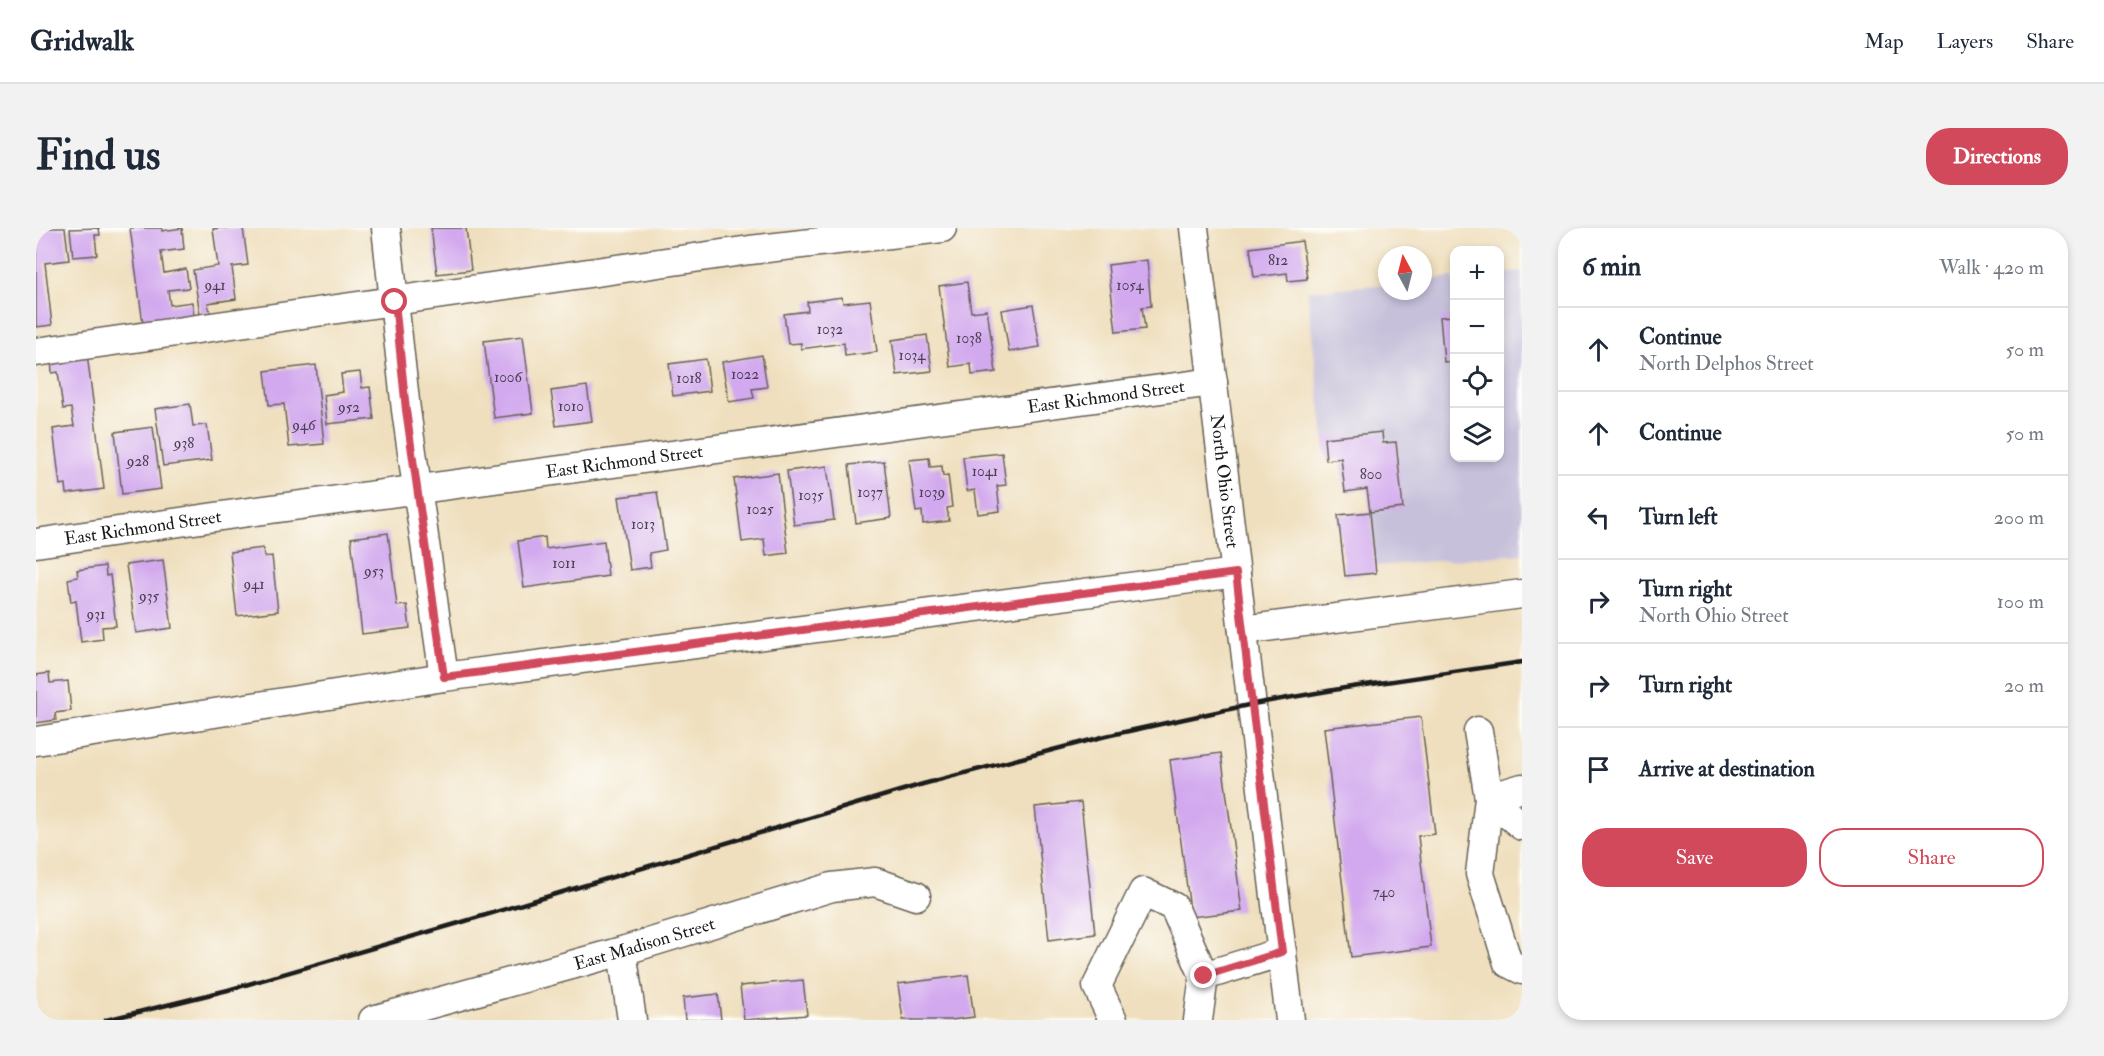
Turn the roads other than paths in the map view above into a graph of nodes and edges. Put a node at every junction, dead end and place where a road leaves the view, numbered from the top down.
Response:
1 (386, 228) edge
2 (942, 228) edge
3 (1194, 228) edge
4 (395, 302) junction
5 (36, 352) edge
6 (1213, 382) junction
7 (418, 491) junction
8 (36, 543) edge
9 (1236, 573) junction
10 (1522, 594) edge
11 (1243, 630) junction
12 (444, 677) junction
13 (1478, 731) dead end
14 (36, 741) edge
15 (1522, 788) edge
16 (1489, 798) junction
17 (1522, 826) edge
18 (916, 896) dead end
19 (622, 951) junction
20 (1282, 952) junction
21 (1522, 970) edge
22 (1204, 976) junction
23 (373, 1020) edge
24 (632, 1020) edge
25 (1113, 1020) edge
26 (1198, 1020) edge
27 (1290, 1020) edge

1 - 4 street
2 - 4 street
3 - 6 street, North Ohio Street
4 - 5 street
4 - 7 street
6 - 7 street, East Richmond Street
6 - 9 street, North Ohio Street
7 - 8 street, East Richmond Street
7 - 12 street
9 - 11 street, North Ohio Street
9 - 12 street
10 - 11 street
11 - 20 street, North Ohio Street
12 - 14 street
13 - 16 street
15 - 16 street
16 - 17 street
16 - 21 street
18 - 19 street, East Madison Street
19 - 23 street, East Madison Street
19 - 24 street
20 - 22 street
20 - 27 street, North Ohio Street
22 - 25 street
22 - 26 street

